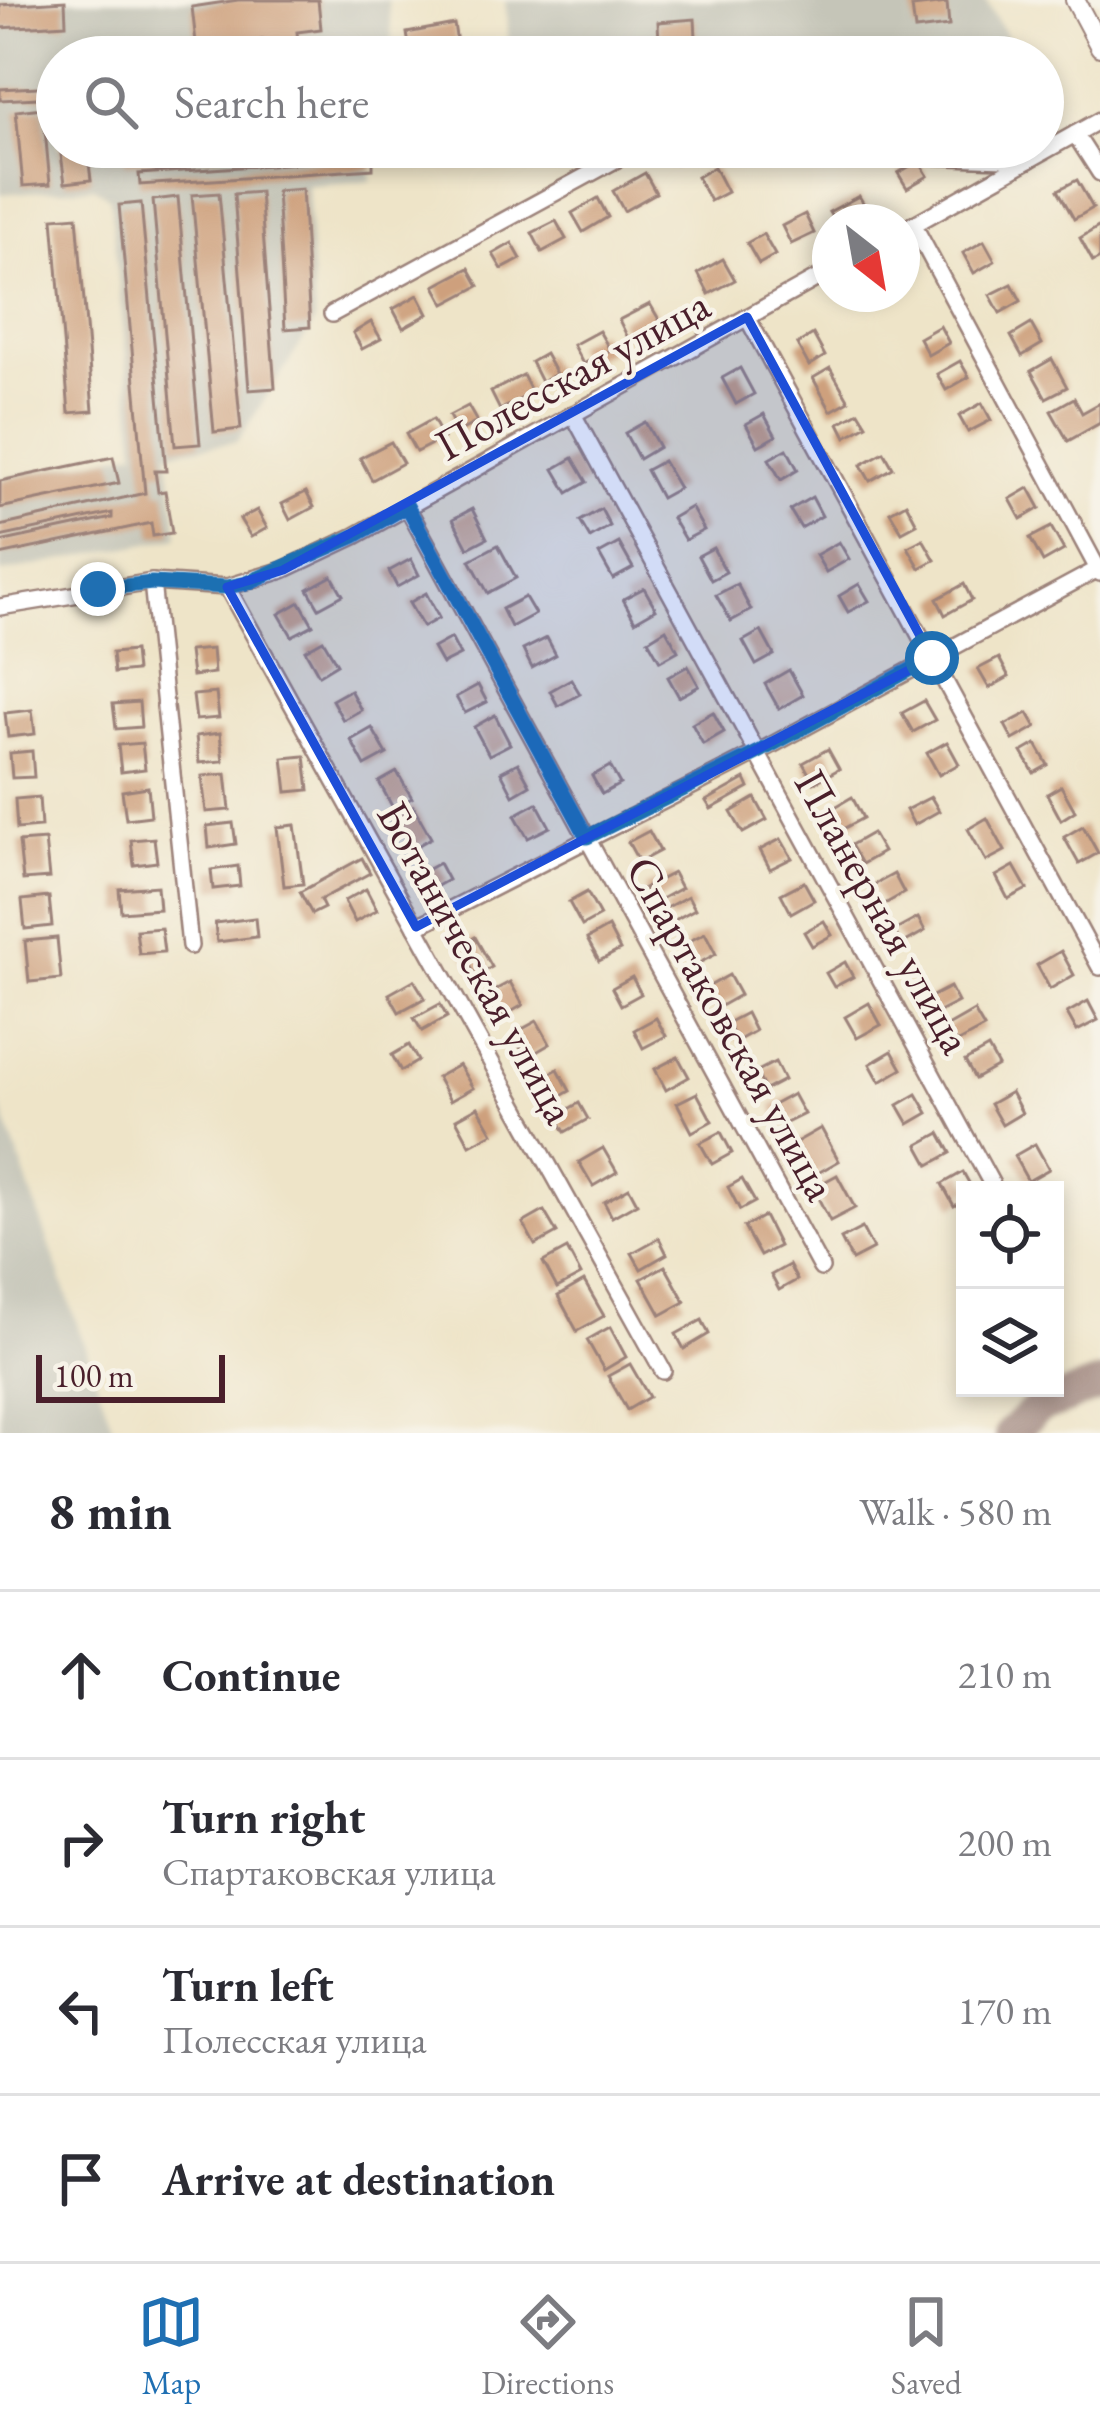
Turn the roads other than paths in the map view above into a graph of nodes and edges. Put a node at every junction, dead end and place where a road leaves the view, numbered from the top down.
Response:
1 (1075, 0) edge
2 (1100, 46) edge
3 (1100, 120) edge
4 (1076, 134) junction
5 (1064, 141) edge
6 (602, 168) edge
7 (1015, 168) edge
8 (1100, 173) edge
9 (920, 221) edge
10 (920, 249) edge
11 (812, 281) edge
12 (332, 314) dead end
13 (747, 317) junction
14 (573, 414) junction
15 (407, 506) junction
16 (1099, 570) edge
17 (152, 583) junction
18 (227, 587) junction
19 (0, 607) edge
20 (932, 658) junction
21 (757, 753) junction
22 (587, 837) junction
23 (416, 927) junction
24 (190, 946) dead end
25 (1100, 967) edge
26 (989, 1181) edge
27 (821, 1268) dead end
28 (663, 1371) dead end

1 - 2 main road
3 - 4 street
4 - 5 street
4 - 8 street
6 - 12 street
7 - 9 street
10 - 16 street
11 - 13 street, Полесская улица
13 - 14 street, Полесская улица
13 - 20 street
14 - 15 street, Полесская улица
14 - 21 street, Планерная улица
15 - 18 street, Полесская улица
15 - 22 street, Спартаковская улица
16 - 20 street
17 - 18 street, Полесская улица
17 - 19 street, Полесская улица
17 - 24 street
18 - 23 street, Ботаническая улица
20 - 21 street
20 - 25 street
21 - 22 street
21 - 26 street, Планерная улица
22 - 23 street
22 - 27 street, Спартаковская улица
23 - 28 street, Ботаническая улица

